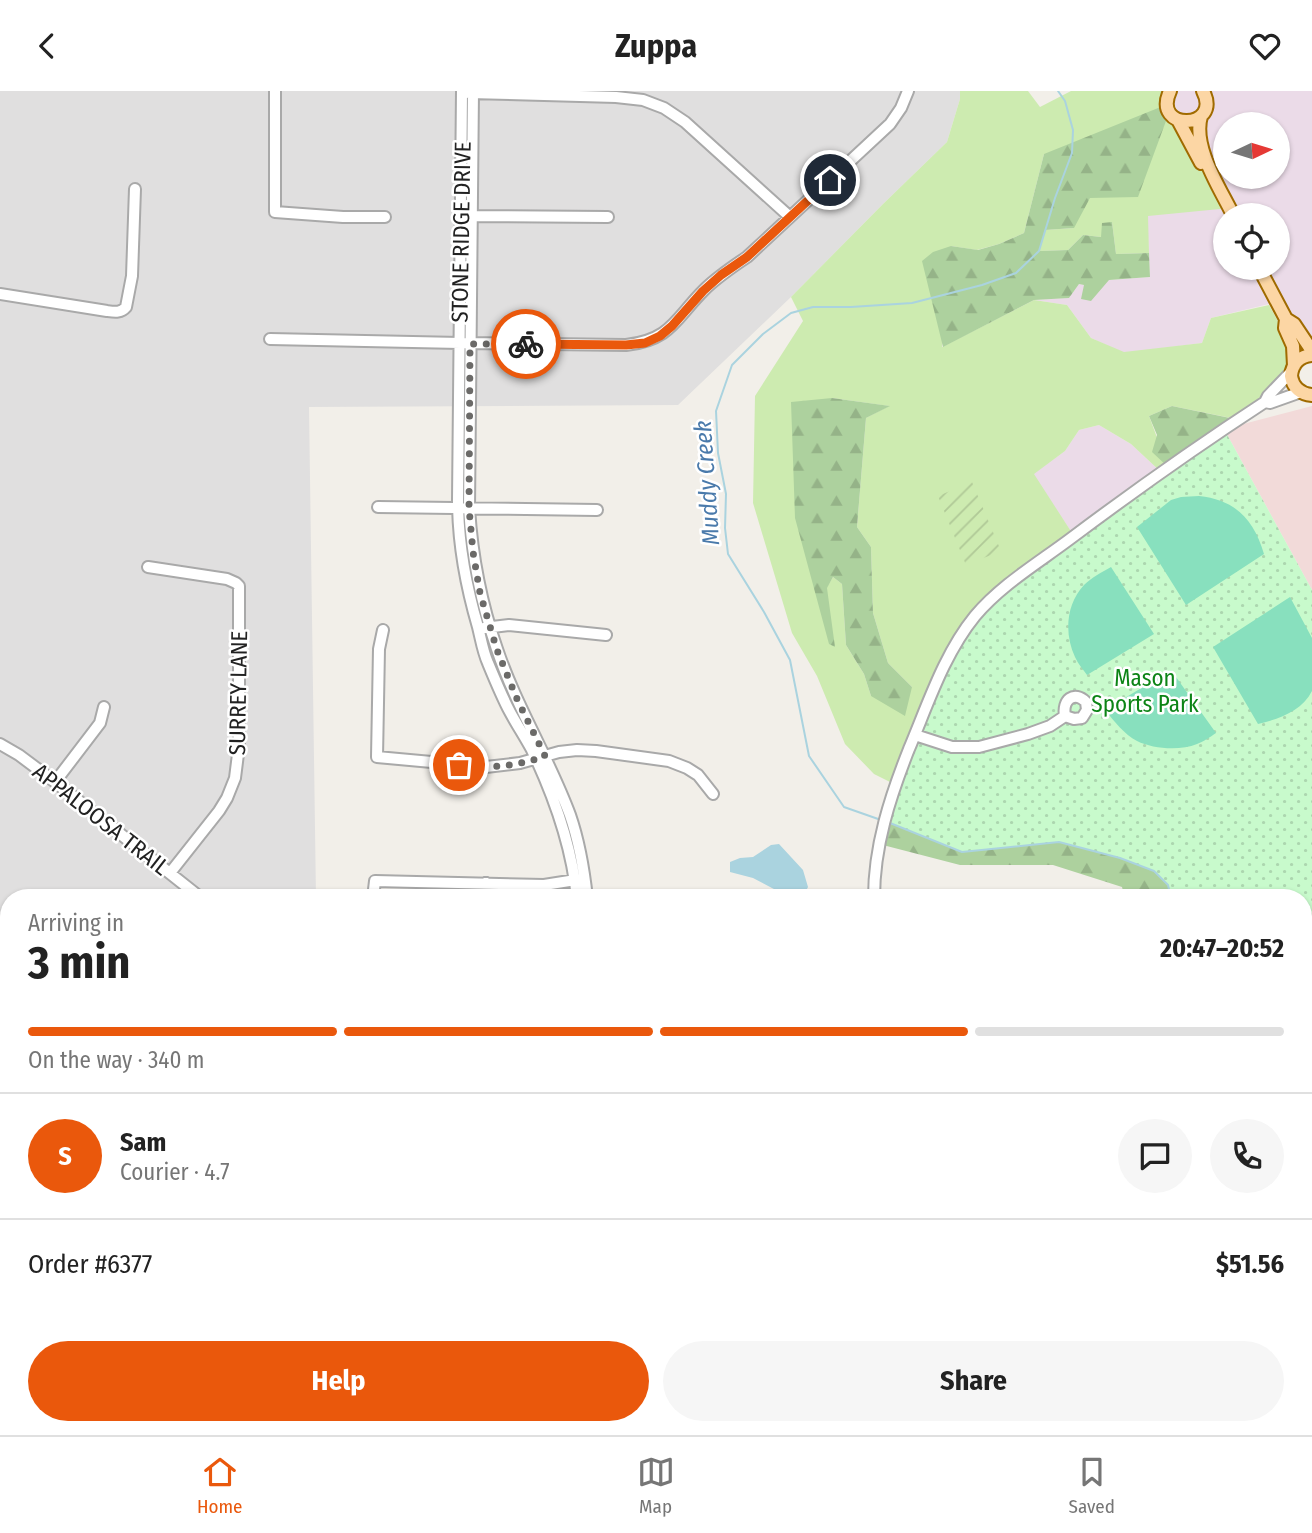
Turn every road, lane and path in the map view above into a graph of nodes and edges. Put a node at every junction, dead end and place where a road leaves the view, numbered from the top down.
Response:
1 (275, 91) edge
2 (908, 91) edge
3 (468, 92) edge
4 (1167, 94) edge
5 (1207, 95) edge
6 (1201, 116) junction
7 (1178, 120) junction
8 (1213, 173) edge
9 (1213, 177) edge
10 (135, 189) dead end
11 (467, 216) junction
12 (385, 217) dead end
13 (608, 217) dead end
14 (790, 217) junction
15 (1265, 280) edge
16 (0, 294) edge
17 (1286, 320) junction
18 (270, 339) dead end
19 (465, 343) junction
20 (1312, 353) edge
21 (1293, 369) junction
22 (1307, 395) edge
23 (1265, 401) junction
24 (378, 507) dead end
25 (464, 508) junction
26 (597, 510) dead end
27 (148, 567) dead end
28 (490, 626) junction
29 (383, 630) dead end
30 (478, 630) junction
31 (606, 635) dead end
32 (104, 707) dead end
33 (1065, 716) dead end
34 (915, 735) junction
35 (0, 744) edge
36 (540, 757) junction
37 (55, 782) junction
38 (713, 794) dead end
39 (170, 873) junction
40 (580, 880) junction
41 (486, 883) junction
42 (190, 889) edge
43 (374, 889) edge
44 (486, 889) edge
45 (578, 889) edge
46 (584, 889) edge
47 (875, 889) edge

1 - 12 street
2 - 14 street
3 - 11 street, STONE RIDGE DRIVE
3 - 14 street
4 - 7 main road
5 - 6 main road
6 - 7 main road
6 - 8 main road
7 - 9 main road
10 - 16 street
11 - 13 street
11 - 19 street, STONE RIDGE DRIVE
14 - 19 street
15 - 17 main road
17 - 20 main road
17 - 21 main road
18 - 19 street
19 - 25 street, STONE RIDGE DRIVE
20 - 21 main road
21 - 22 main road
21 - 23 street
22 - 23 street
23 - 34 street
24 - 25 street
25 - 26 street
25 - 28 street, STONE RIDGE DRIVE
25 - 30 street, STONE RIDGE DRIVE
27 - 39 street, SURREY LANE
28 - 30 street
28 - 31 street
28 - 36 street, STONE RIDGE DRIVE
29 - 36 street
30 - 36 street, STONE RIDGE DRIVE
32 - 37 street
33 - 34 street
34 - 47 street
35 - 37 street, APPALOOSA TRAIL
36 - 38 street
36 - 40 street, STONE RIDGE DRIVE
37 - 39 street, APPALOOSA TRAIL
39 - 42 street, APPALOOSA TRAIL
40 - 41 street
40 - 45 street, STONE RIDGE DRIVE
40 - 46 street, STONE RIDGE DRIVE
41 - 43 street
41 - 44 street

